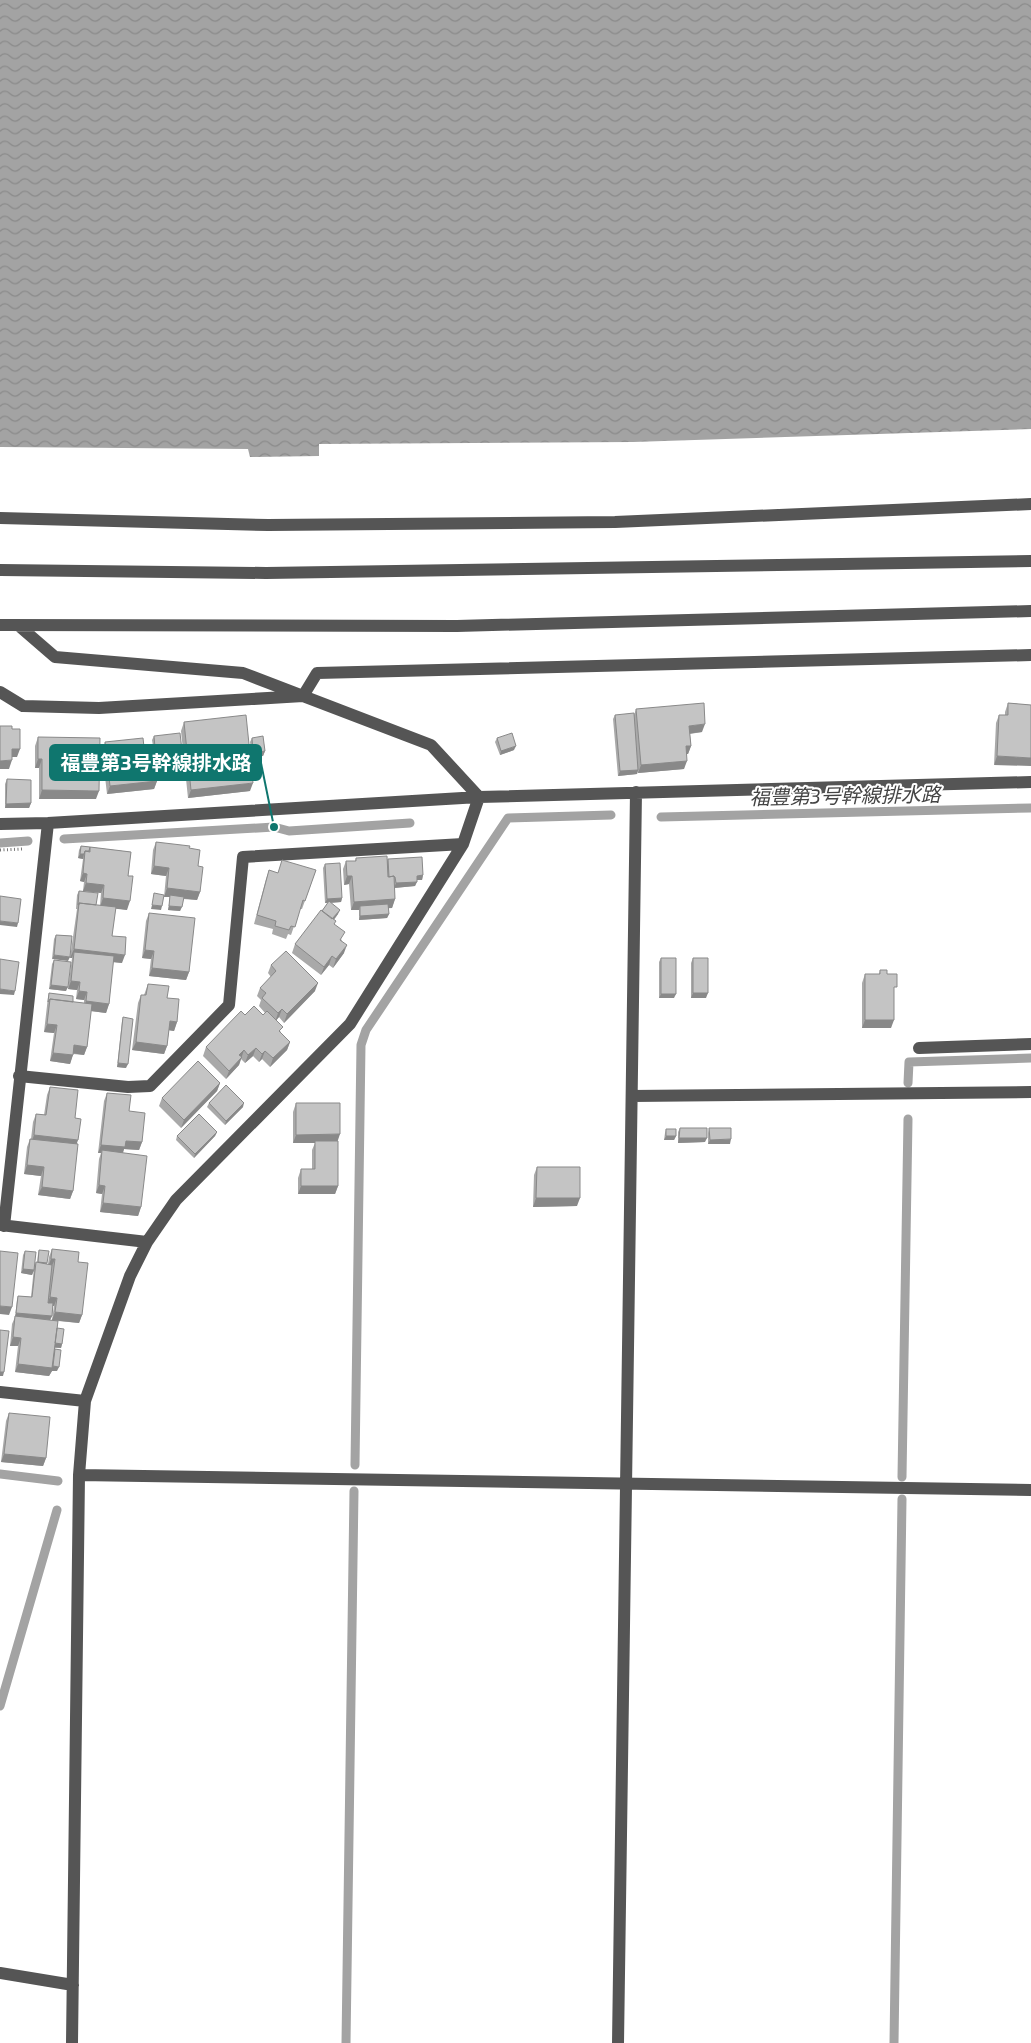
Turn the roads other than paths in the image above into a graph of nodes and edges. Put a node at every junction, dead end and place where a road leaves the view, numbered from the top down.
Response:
1 (1031, 504) edge
2 (0, 518) edge
3 (1031, 561) edge
4 (0, 570) edge
5 (1031, 611) edge
6 (0, 624) edge
7 (18, 625) junction
8 (1031, 655) edge
9 (0, 692) edge
10 (303, 696) junction
11 (1031, 782) edge
12 (636, 792) junction
13 (479, 797) junction
14 (0, 824) edge
15 (48, 824) junction
16 (463, 844) junction
17 (1031, 1044) edge
18 (919, 1048) dead end
19 (19, 1076) junction
20 (1031, 1092) edge
21 (632, 1096) junction
22 (2, 1226) edge
23 (147, 1242) junction
24 (0, 1392) edge
25 (85, 1401) junction
26 (79, 1475) junction
27 (626, 1484) junction
28 (1031, 1490) edge
29 (0, 1973) edge
30 (73, 1985) junction
31 (72, 2043) edge
32 (618, 2043) edge

1 - 2 street
3 - 4 street
5 - 7 street
6 - 7 street
7 - 10 street
8 - 10 street
9 - 10 street
10 - 13 street
11 - 12 street
12 - 13 street
12 - 21 street
13 - 15 street
13 - 16 street
14 - 15 street
15 - 19 street
16 - 19 street
16 - 23 street
17 - 18 street
19 - 22 street
20 - 21 street
21 - 27 street
22 - 23 street
23 - 25 street
24 - 25 street
25 - 26 street
26 - 27 street
26 - 30 street
27 - 28 street
27 - 32 street
29 - 30 street
30 - 31 street

